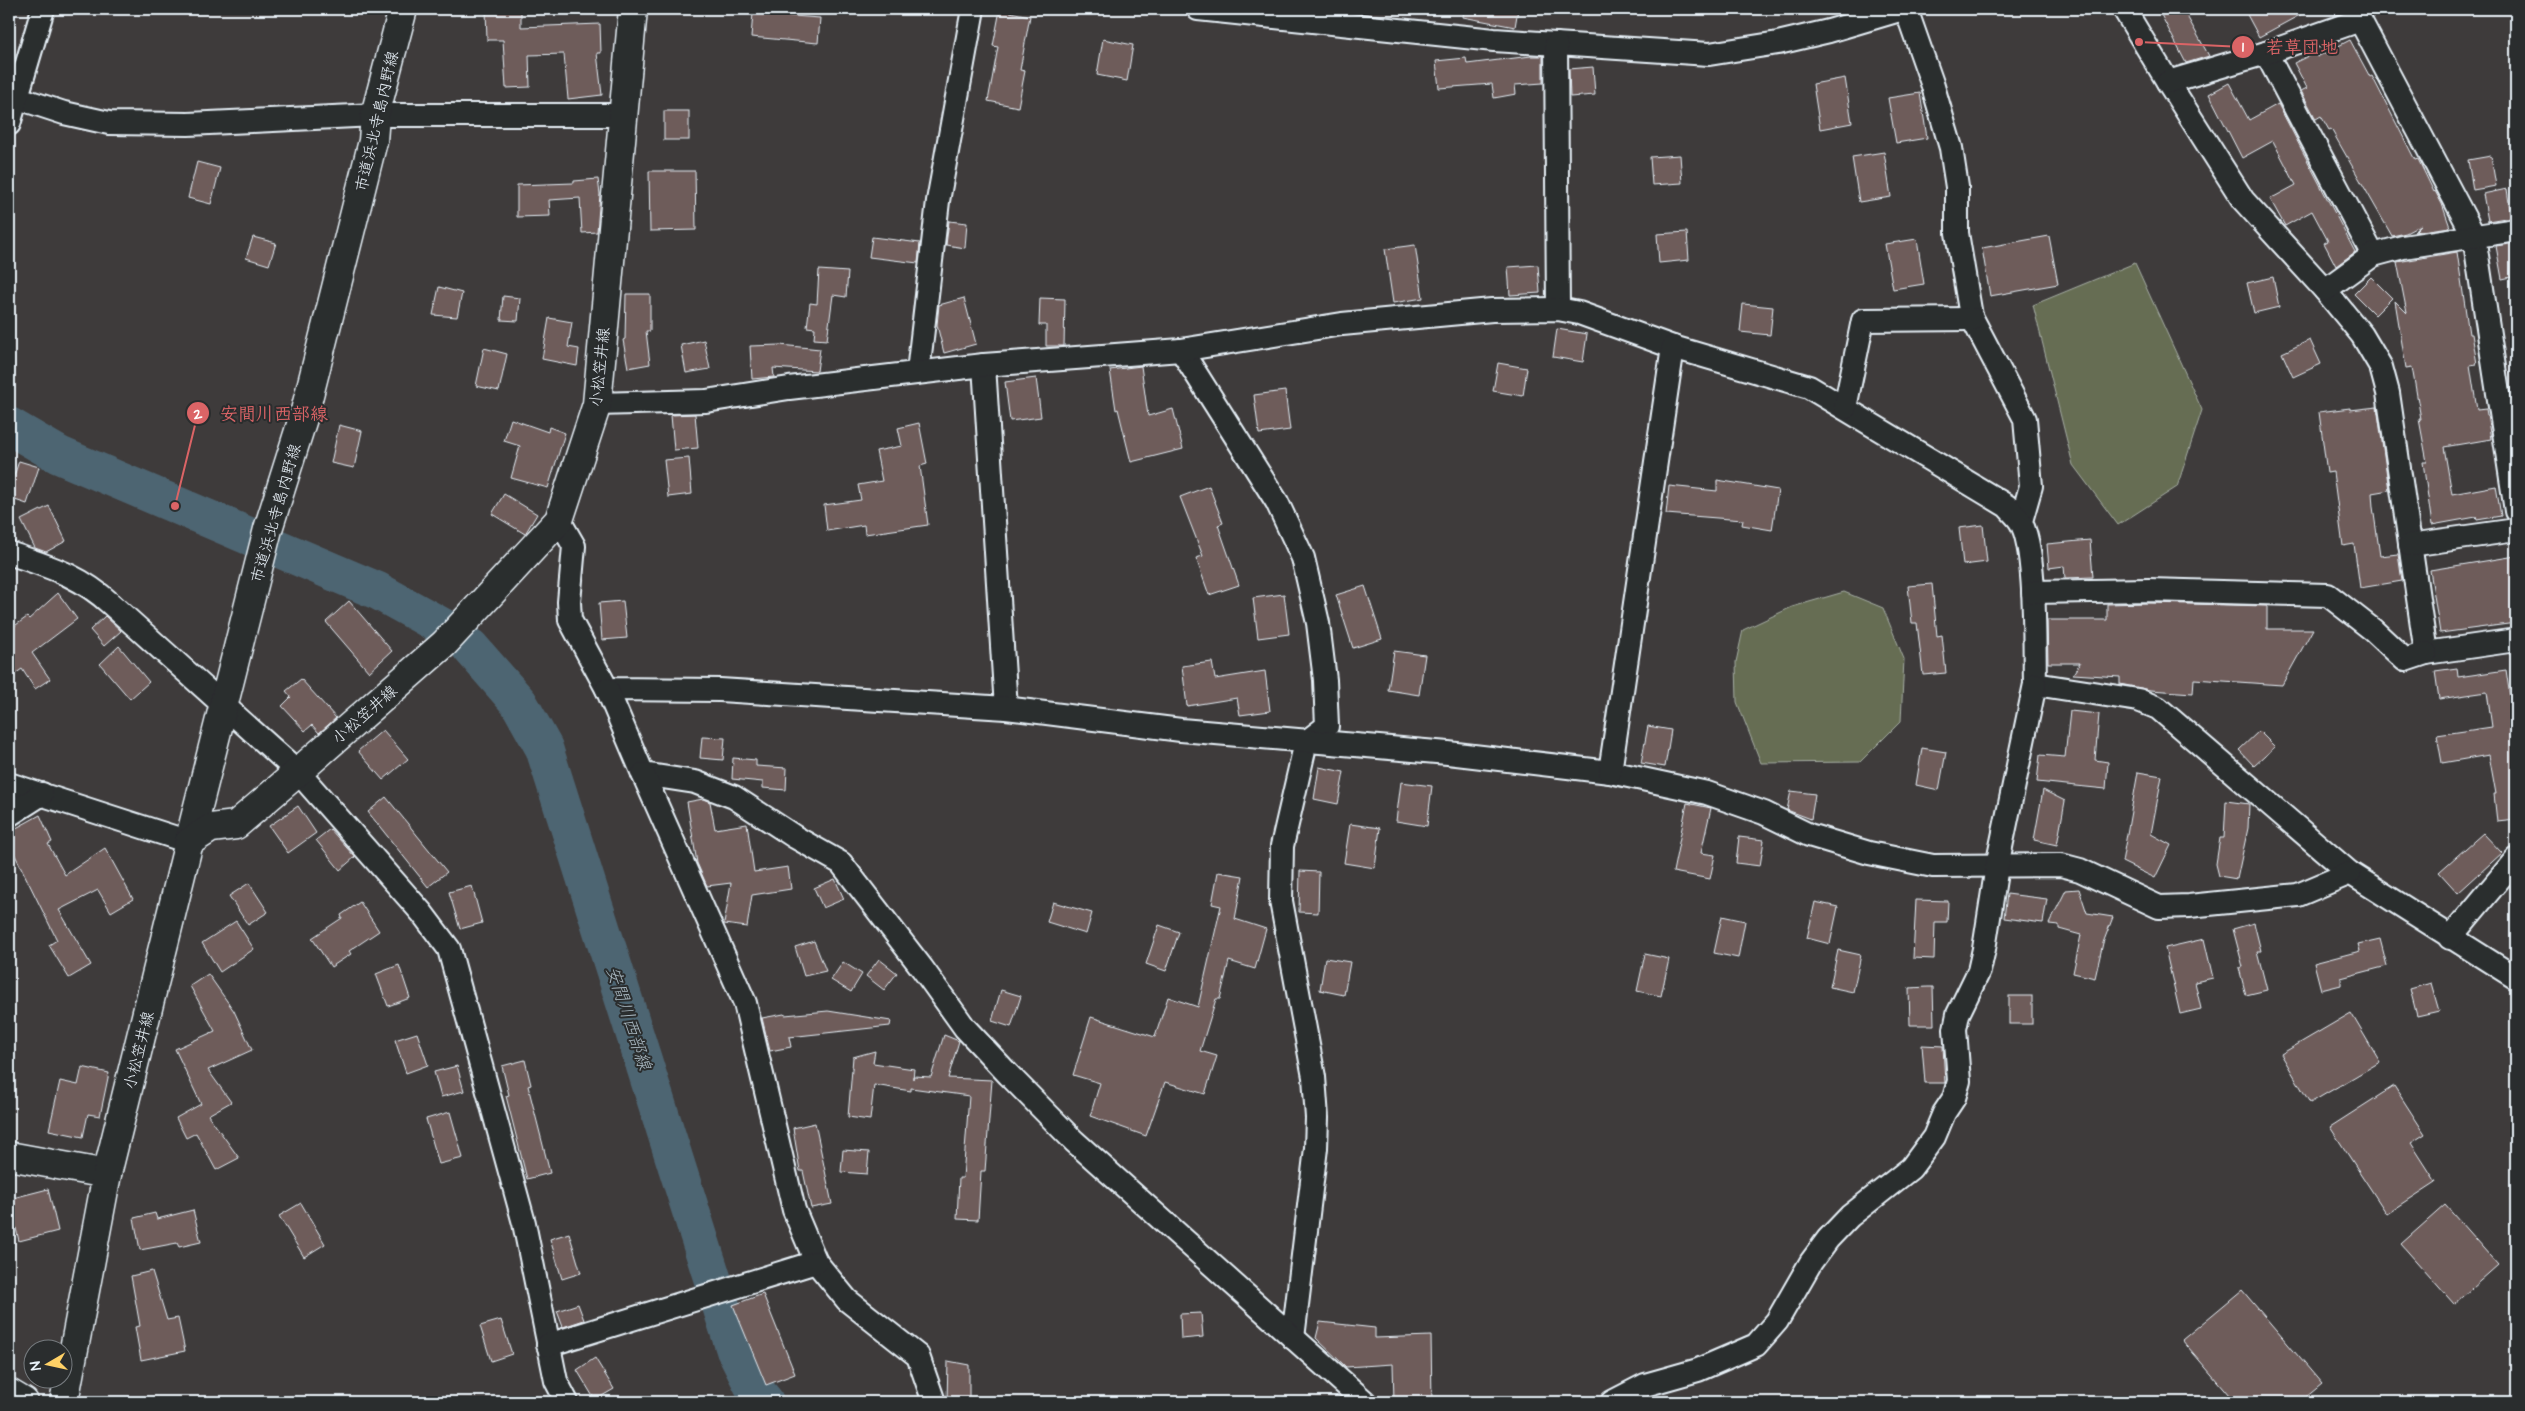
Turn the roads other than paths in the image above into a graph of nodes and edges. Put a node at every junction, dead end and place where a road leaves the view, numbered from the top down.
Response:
1 (43, 9) edge
2 (402, 9) edge
3 (632, 9) edge
4 (973, 9) edge
5 (1198, 9) edge
6 (1905, 9) edge
7 (2124, 9) edge
8 (1872, 13) edge
9 (1556, 44) junction
10 (2266, 53) junction
11 (2168, 82) junction
12 (13, 96) edge
13 (375, 115) junction
14 (622, 115) junction
15 (9, 124) edge
16 (2516, 230) edge
17 (2474, 236) junction
18 (2373, 255) junction
19 (2325, 290) junction
20 (1558, 309) junction
21 (1972, 319) junction
22 (1673, 347) junction
23 (1181, 350) junction
24 (984, 365) junction
25 (918, 372) junction
26 (597, 404) junction
27 (1845, 408) junction
28 (2516, 511) edge
29 (559, 520) junction
30 (2021, 521) junction
31 (2516, 530) edge
32 (2410, 546) junction
33 (9, 553) edge
34 (2033, 592) junction
35 (2516, 640) edge
36 (2426, 653) junction
37 (2035, 684) junction
38 (607, 689) junction
39 (223, 707) junction
40 (1006, 708) junction
41 (1306, 742) junction
42 (298, 772) junction
43 (1610, 772) junction
44 (643, 774) junction
45 (9, 784) edge
46 (42, 794) junction
47 (9, 815) edge
48 (189, 842) junction
49 (2516, 859) edge
50 (1998, 866) junction
51 (2350, 873) junction
52 (2450, 938) junction
53 (2516, 978) edge
54 (9, 1156) edge
55 (108, 1174) junction
56 (816, 1262) junction
57 (1292, 1338) junction
58 (548, 1345) junction
59 (9, 1393) edge
60 (24, 1402) edge
61 (64, 1402) edge
62 (567, 1402) edge
63 (934, 1402) edge
64 (1365, 1402) edge
65 (1612, 1402) edge

1 - 12 street
2 - 13 main road, 市道浜北寺島内野線
3 - 14 main road, 小松笠井線
4 - 25 street
5 - 9 street
6 - 8 street
6 - 21 street
7 - 11 street
8 - 9 street
9 - 20 street
10 - 11 street
10 - 17 street
10 - 18 street
11 - 19 street
12 - 13 street
12 - 15 street
13 - 14 street
13 - 39 main road, 市道浜北寺島内野線
14 - 26 main road, 小松笠井線
16 - 17 street
17 - 18 street
17 - 28 street
18 - 19 street
19 - 32 street
20 - 22 street
20 - 23 street
21 - 27 street
21 - 30 street
22 - 27 street
22 - 43 street
23 - 24 street
23 - 41 street
24 - 25 street
24 - 40 street
25 - 26 street
26 - 29 main road, 小松笠井線
27 - 30 street
29 - 38 street
29 - 42 main road, 小松笠井線
30 - 34 street
31 - 32 street
32 - 36 street
33 - 39 street
34 - 36 street
34 - 37 street
35 - 36 street
37 - 50 street
37 - 51 street
38 - 40 street
38 - 44 street
39 - 42 street
39 - 48 main road, 市道浜北寺島内野線
40 - 41 street
41 - 43 street
41 - 57 street
42 - 48 main road, 小松笠井線
42 - 58 street
43 - 50 street
44 - 56 street
44 - 57 street
45 - 46 street
46 - 47 street
46 - 48 street
48 - 55 main road, 小松笠井線
49 - 52 street
50 - 51 street
50 - 65 street
51 - 52 street
52 - 53 street
54 - 55 main road
55 - 61 main road, 小松笠井線
56 - 58 street
56 - 63 street
57 - 64 street
58 - 62 street
59 - 60 main road

